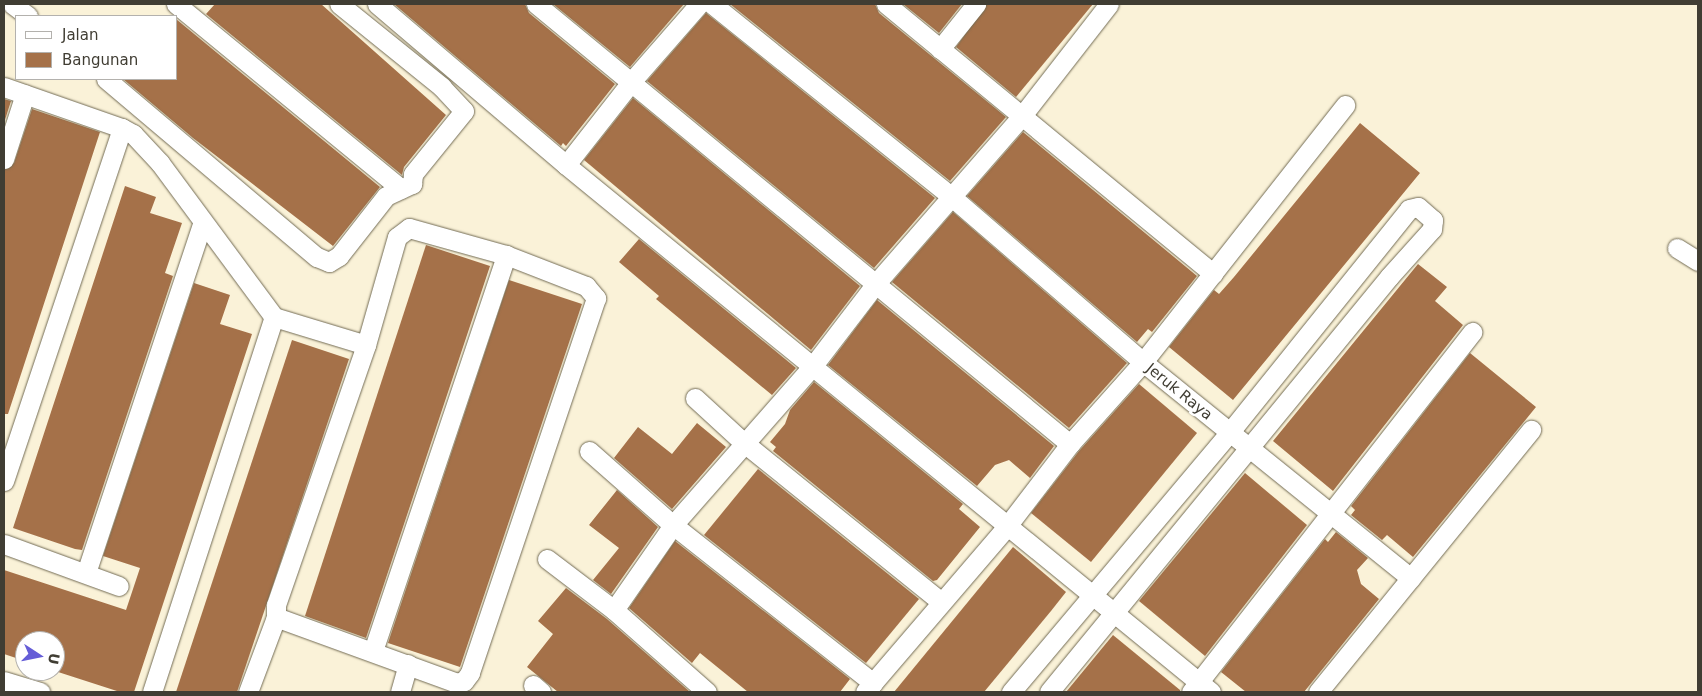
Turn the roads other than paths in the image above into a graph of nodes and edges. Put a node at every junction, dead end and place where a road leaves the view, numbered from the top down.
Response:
1 (12, 4) edge
2 (339, 4) edge
3 (377, 4) edge
4 (536, 4) edge
5 (699, 4) edge
6 (712, 4) edge
7 (886, 4) edge
8 (976, 4) edge
9 (1109, 4) edge
10 (184, 9) edge
11 (27, 15) edge
12 (940, 50) junction
13 (116, 82) edge
14 (630, 82) junction
15 (4, 87) edge
16 (25, 94) junction
17 (1345, 105) dead end
18 (1021, 117) junction
19 (122, 128) junction
20 (4, 159) edge
21 (566, 165) junction
22 (402, 189) junction
23 (953, 198) junction
24 (202, 224) junction
25 (1677, 248) dead end
26 (506, 254) junction
27 (1368, 260) junction
28 (1698, 262) edge
29 (1213, 274) junction
30 (1389, 277) junction
31 (877, 282) junction
32 (274, 317) junction
33 (1472, 332) dead end
34 (366, 345) junction
35 (1143, 362) junction
36 (812, 367) junction
37 (695, 398) dead end
38 (1531, 430) dead end
39 (1229, 433) junction
40 (743, 442) junction
41 (1070, 444) junction
42 (1250, 449) junction
43 (589, 451) dead end
44 (4, 481) edge
45 (1330, 514) junction
46 (1008, 524) junction
47 (673, 526) junction
48 (4, 544) edge
49 (547, 559) dead end
50 (86, 573) junction
51 (1411, 578) junction
52 (119, 586) dead end
53 (1092, 593) junction
54 (941, 602) junction
55 (614, 610) junction
56 (1115, 612) junction
57 (276, 617) junction
58 (373, 651) junction
59 (408, 664) junction
60 (4, 680) edge
61 (869, 687) edge
62 (1200, 689) edge
63 (40, 692) edge
64 (152, 692) edge
65 (248, 692) edge
66 (400, 692) edge
67 (707, 692) edge
68 (1011, 692) edge
69 (1050, 692) edge
70 (1318, 692) edge

1 - 11 street
2 - 22 street
3 - 21 street
4 - 14 street
5 - 14 street
6 - 23 street, Jeruk Raya
7 - 12 street
8 - 12 street
9 - 18 street
10 - 22 street
12 - 18 street
13 - 22 street
14 - 21 street
14 - 31 street
15 - 16 street
16 - 19 street
16 - 20 street
17 - 29 street
18 - 23 street
18 - 29 street
19 - 24 street
19 - 44 street
21 - 36 street
23 - 31 street
23 - 35 street, Jeruk Raya
24 - 32 street
24 - 50 street
25 - 28 street
26 - 34 street
26 - 58 street
26 - 59 street
27 - 30 street
27 - 30 street
27 - 39 street
29 - 35 street
30 - 42 street
31 - 36 street
31 - 41 street
32 - 34 street
32 - 64 street
33 - 45 street
34 - 57 street
35 - 39 street, Jeruk Raya
35 - 41 street
36 - 40 street
36 - 46 street
37 - 40 street
38 - 51 street
39 - 42 street, Jeruk Raya
39 - 53 street
40 - 47 street
40 - 54 street
41 - 46 street
42 - 45 street, Jeruk Raya
42 - 56 street
43 - 47 street
45 - 51 street, Jeruk Raya
45 - 62 street
46 - 53 street
46 - 54 street
47 - 55 street
47 - 61 street
48 - 50 street
49 - 55 street
50 - 52 street
51 - 70 street
53 - 56 street
53 - 68 street
54 - 61 street
55 - 67 street
56 - 62 street
56 - 69 street
57 - 58 street
57 - 65 street
58 - 59 street
59 - 66 street
60 - 63 street

